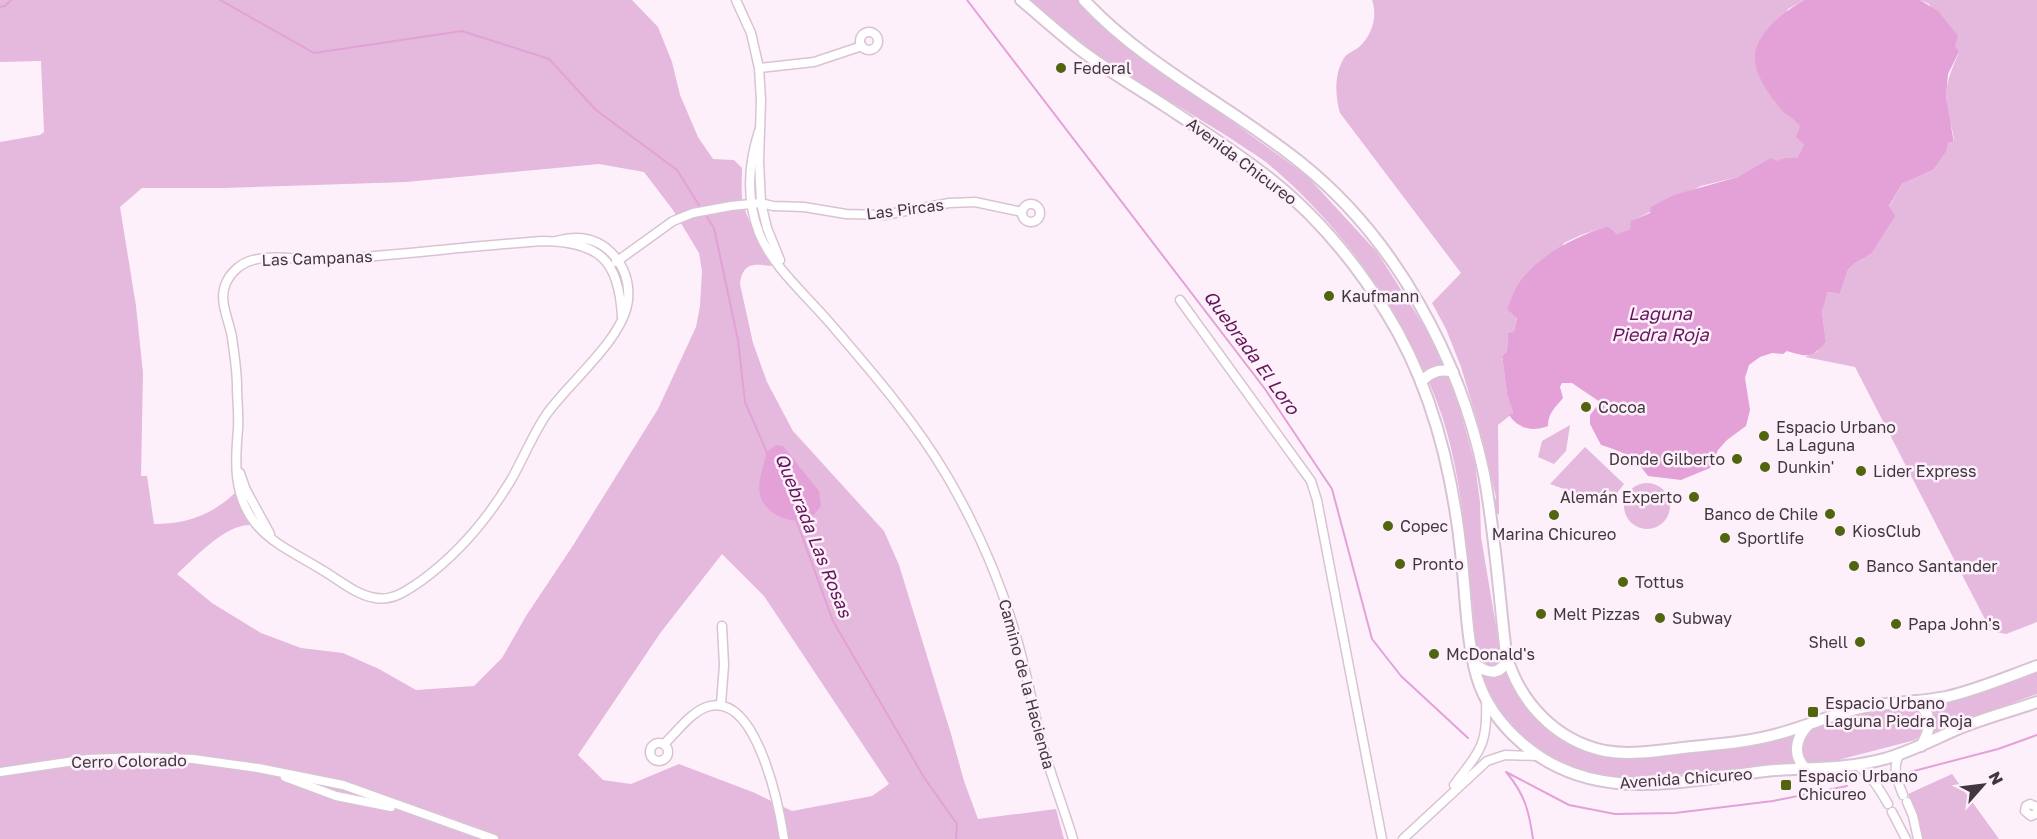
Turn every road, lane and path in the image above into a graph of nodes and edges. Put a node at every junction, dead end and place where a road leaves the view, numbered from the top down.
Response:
1 (736, 0) edge
2 (1021, 0) edge
3 (1084, 0) edge
4 (862, 46) dead end
5 (759, 68) junction
6 (759, 131) junction
7 (761, 203) junction
8 (751, 204) junction
9 (1022, 212) dead end
10 (556, 242) junction
11 (619, 260) junction
12 (611, 266) junction
13 (785, 272) junction
14 (1180, 300) dead end
15 (622, 317) junction
16 (1453, 372) junction
17 (1421, 382) junction
18 (722, 626) dead end
19 (1507, 660) junction
20 (1474, 662) junction
21 (2037, 666) edge
22 (1486, 699) junction
23 (1915, 701) junction
24 (2037, 702) edge
25 (722, 705) junction
26 (1808, 724) junction
27 (664, 744) dead end
28 (1921, 746) junction
29 (1900, 754) junction
30 (1538, 756) junction
31 (1856, 765) junction
32 (258, 768) junction
33 (1807, 770) junction
34 (0, 771) edge
35 (352, 788) junction
36 (1904, 795) junction
37 (349, 799) junction
38 (1442, 802) junction
39 (1888, 804) junction
40 (2037, 807) edge
41 (415, 812) junction
42 (2037, 813) edge
43 (494, 839) edge
44 (784, 839) edge
45 (1073, 839) edge
46 (1382, 839) edge
47 (1403, 839) edge
48 (1906, 839) edge
49 (1918, 839) edge

1 - 5 street, Camino de la Hacienda
2 - 17 main road, Avenida Chicureo
3 - 16 main road, Avenida Chicureo
4 - 5 street
5 - 6 street, Camino de la Hacienda
6 - 7 street, Camino de la Hacienda
6 - 8 street, Camino de la Hacienda
7 - 8 street, Las Pircas
7 - 9 street, Las Pircas
7 - 13 street, Camino de la Hacienda
8 - 11 street
8 - 13 street, Camino de la Hacienda
10 - 11 street, Las Campanas
10 - 12 street, Las Campanas
10 - 15 street, Las Campanas
11 - 12 street
11 - 15 street, Las Campanas
12 - 15 street
13 - 45 street, Camino de la Hacienda
14 - 46 street
16 - 17 main road
16 - 19 main road, Avenida Chicureo
17 - 20 main road, Avenida Chicureo
18 - 25 street
19 - 20 main road
19 - 26 main road, Avenida Chicureo
20 - 22 main road, Avenida Chicureo
21 - 23 main road, Avenida Chicureo
22 - 30 main road, Avenida Chicureo
22 - 38 street
23 - 26 main road, Avenida Chicureo
23 - 28 main road
24 - 28 main road, Avenida Chicureo
25 - 27 street
25 - 44 street
26 - 33 main road
28 - 29 main road, Avenida Chicureo
29 - 31 main road, Avenida Chicureo
29 - 36 street
30 - 33 main road, Avenida Chicureo
30 - 38 street
31 - 33 main road, Avenida Chicureo
31 - 39 street
32 - 34 street, Cerro Colorado
32 - 35 street, Cerro Colorado
32 - 37 street, Cerro Colorado
35 - 37 street
35 - 41 street, Cerro Colorado
36 - 39 street
36 - 49 street
37 - 41 street, Cerro Colorado
38 - 47 street
39 - 48 street
40 - 42 street
41 - 43 street, Cerro Colorado

